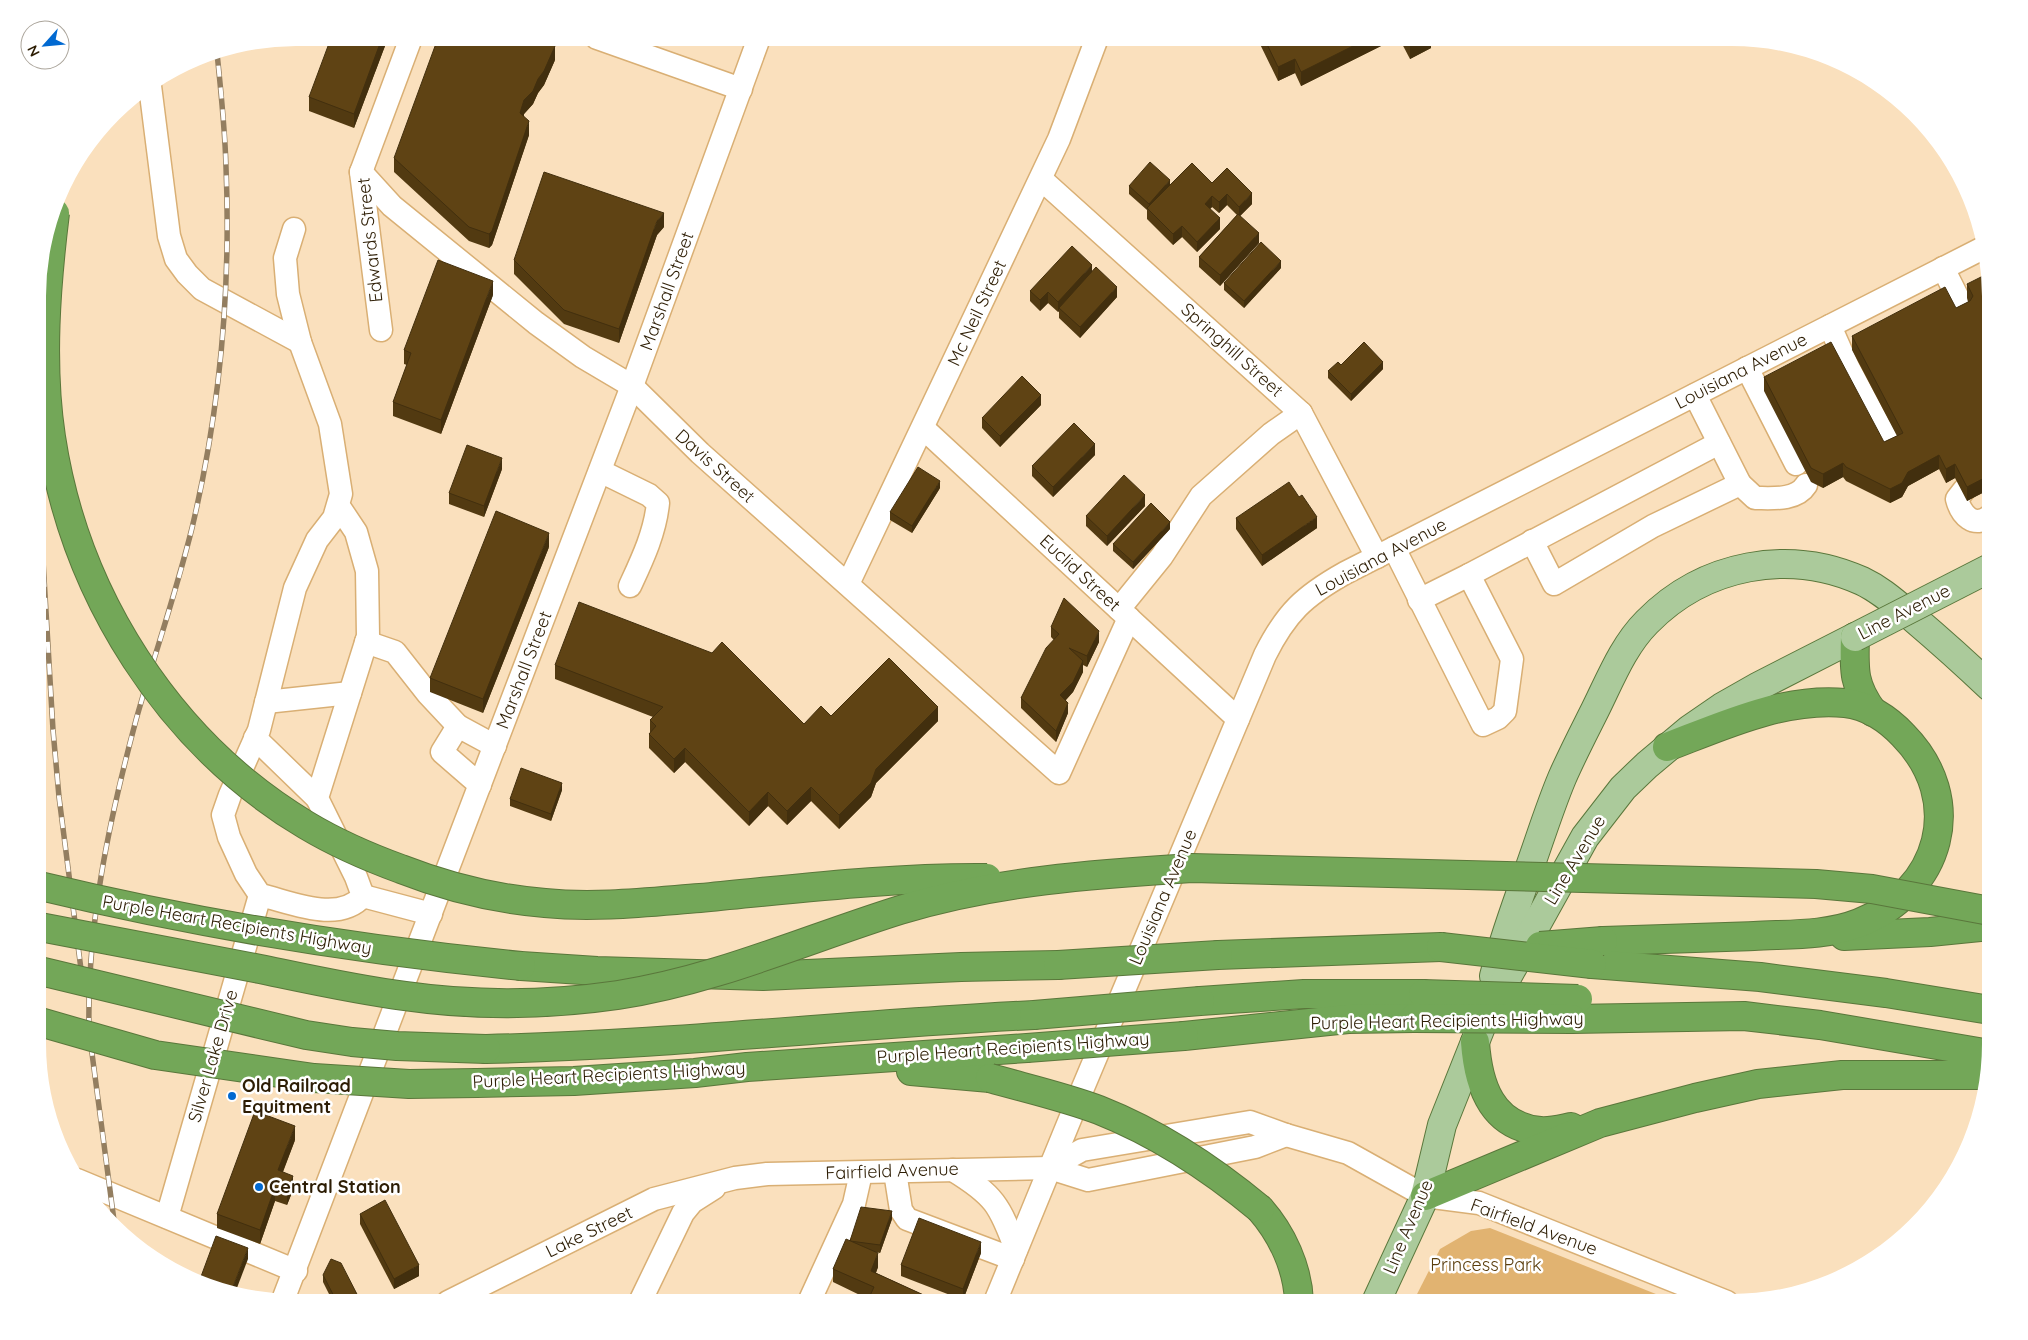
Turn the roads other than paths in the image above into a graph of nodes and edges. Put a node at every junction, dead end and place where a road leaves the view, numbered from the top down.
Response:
1 (408, 46) edge
2 (620, 46) edge
3 (756, 46) edge
4 (1094, 46) edge
5 (741, 88) junction
6 (151, 93) edge
7 (362, 172) junction
8 (1041, 178) junction
9 (294, 229) dead end
10 (52, 241) edge
11 (1978, 251) edge
12 (1943, 268) junction
13 (1863, 309) junction
14 (1968, 318) edge
15 (46, 325) edge
16 (1830, 326) junction
17 (381, 330) dead end
18 (1874, 331) edge
19 (300, 342) junction
20 (1748, 368) junction
21 (46, 376) edge
22 (632, 386) junction
23 (1695, 395) junction
24 (1301, 413) junction
25 (923, 428) junction
26 (1900, 437) edge
27 (1720, 443) junction
28 (1796, 464) dead end
29 (600, 471) junction
30 (1740, 484) junction
31 (1806, 485) dead end
32 (1964, 490) edge
33 (338, 505) junction
34 (1982, 521) edge
35 (1532, 542) junction
36 (1385, 553) junction
37 (1982, 572) edge
38 (1469, 575) junction
39 (848, 584) junction
40 (630, 586) dead end
41 (1420, 600) junction
42 (1124, 614) junction
43 (1855, 637) junction
44 (366, 642) junction
45 (1982, 679) edge
46 (350, 693) junction
47 (266, 702) junction
48 (1872, 712) junction
49 (1238, 719) junction
50 (458, 726) junction
51 (255, 738) junction
52 (495, 746) junction
53 (1667, 747) junction
54 (480, 785) junction
55 (317, 798) junction
56 (1031, 883) junction
57 (46, 888) edge
58 (260, 895) junction
59 (363, 896) junction
60 (1982, 910) edge
61 (431, 914) junction
62 (1982, 927) edge
63 (46, 928) edge
64 (1806, 934) junction
65 (1598, 952) junction
66 (46, 972) edge
67 (1418, 1006) junction
68 (1982, 1009) edge
69 (1485, 1017) junction
70 (46, 1024) edge
71 (46, 1042) edge
72 (1475, 1042) junction
73 (1981, 1053) edge
74 (155, 1055) junction
75 (747, 1068) junction
76 (1980, 1075) edge
77 (1602, 1122) junction
78 (1286, 1135) junction
79 (1050, 1168) junction
80 (953, 1170) junction
81 (895, 1172) junction
82 (861, 1173) junction
83 (735, 1178) junction
84 (90, 1185) edge
85 (1425, 1196) junction
86 (167, 1217) junction
87 (1266, 1217) junction
88 (1014, 1254) junction
89 (296, 1271) junction
90 (286, 1293) edge
91 (464, 1294) edge
92 (644, 1294) edge
93 (813, 1294) edge
94 (998, 1294) edge
95 (1298, 1294) edge
96 (1311, 1294) edge
97 (1380, 1294) edge
98 (1707, 1294) edge

1 - 7 street, Edwards Street
2 - 5 street
3 - 5 street, Marshall Street
4 - 8 street, Mc Neil Street
5 - 22 street, Marshall Street
6 - 19 street
7 - 17 street, Edwards Street
7 - 22 street, Davis Street
8 - 24 street, Springhill Street
8 - 25 street, Mc Neil Street
9 - 19 street
10 - 15 highway, bridge
11 - 12 street, Louisiana Avenue
12 - 13 street, Louisiana Avenue
12 - 14 street
13 - 16 street, Louisiana Avenue
13 - 18 street
16 - 20 street, Louisiana Avenue
16 - 26 street
19 - 33 street
20 - 23 street, Louisiana Avenue
20 - 28 street
21 - 56 highway, bridge
22 - 29 street, Marshall Street
22 - 39 street, Davis Street
23 - 27 street
23 - 36 street, Louisiana Avenue
24 - 36 street, Springhill Street
24 - 42 street
25 - 39 street, Mc Neil Street
25 - 42 street, Euclid Street
27 - 30 street
27 - 35 street
29 - 40 street
29 - 52 street, Marshall Street
30 - 31 street
30 - 35 street
32 - 34 street
33 - 44 street
33 - 47 street
35 - 38 street
36 - 41 street, Springhill Street
36 - 49 street, Louisiana Avenue
37 - 43 main road, Line Avenue, bridge
38 - 41 street
38 - 41 street, Springhill Street
39 - 42 street, Davis Street
42 - 49 street, Euclid Street
43 - 48 highway
43 - 53 main road, Line Avenue
44 - 46 street
44 - 50 street
45 - 69 main road
46 - 47 street
46 - 55 street
47 - 51 street
48 - 53 highway
48 - 64 highway
49 - 79 street, Louisiana Avenue
50 - 52 street
50 - 54 street
51 - 55 street
51 - 58 street
52 - 54 street, Marshall Street
53 - 69 main road, Line Avenue
54 - 61 street, Marshall Street
55 - 59 street
56 - 60 highway, bridge
56 - 63 highway, bridge
57 - 65 highway, Purple Heart Recipients Highway, bridge
58 - 59 street
58 - 86 street, Silver Lake Drive
59 - 61 street
61 - 89 street, Marshall Street
62 - 64 highway
64 - 65 highway
65 - 68 highway
66 - 67 highway, bridge
67 - 73 highway, bridge
67 - 75 highway, Purple Heart Recipients Highway, bridge
69 - 72 main road, Line Avenue
70 - 74 highway, Purple Heart Recipients Highway, bridge
71 - 74 highway, bridge
72 - 77 highway
72 - 85 main road, Line Avenue
74 - 75 highway, Purple Heart Recipients Highway, bridge
75 - 87 highway, bridge
76 - 77 highway
77 - 85 highway
78 - 79 street, Fairfield Avenue
78 - 79 street, Fairfield Avenue
78 - 85 street, Fairfield Avenue
79 - 80 street, Fairfield Avenue
79 - 88 street, Louisiana Avenue
80 - 81 street, Fairfield Avenue
80 - 88 street
81 - 82 street, Fairfield Avenue
81 - 88 street
82 - 83 street, Fairfield Avenue
82 - 93 street
83 - 91 street, Lake Street
83 - 92 street
84 - 86 street
85 - 97 main road, Line Avenue
85 - 98 street, Fairfield Avenue
86 - 89 street
87 - 95 highway
87 - 96 highway
88 - 94 street, Louisiana Avenue
89 - 90 street, Marshall Street

